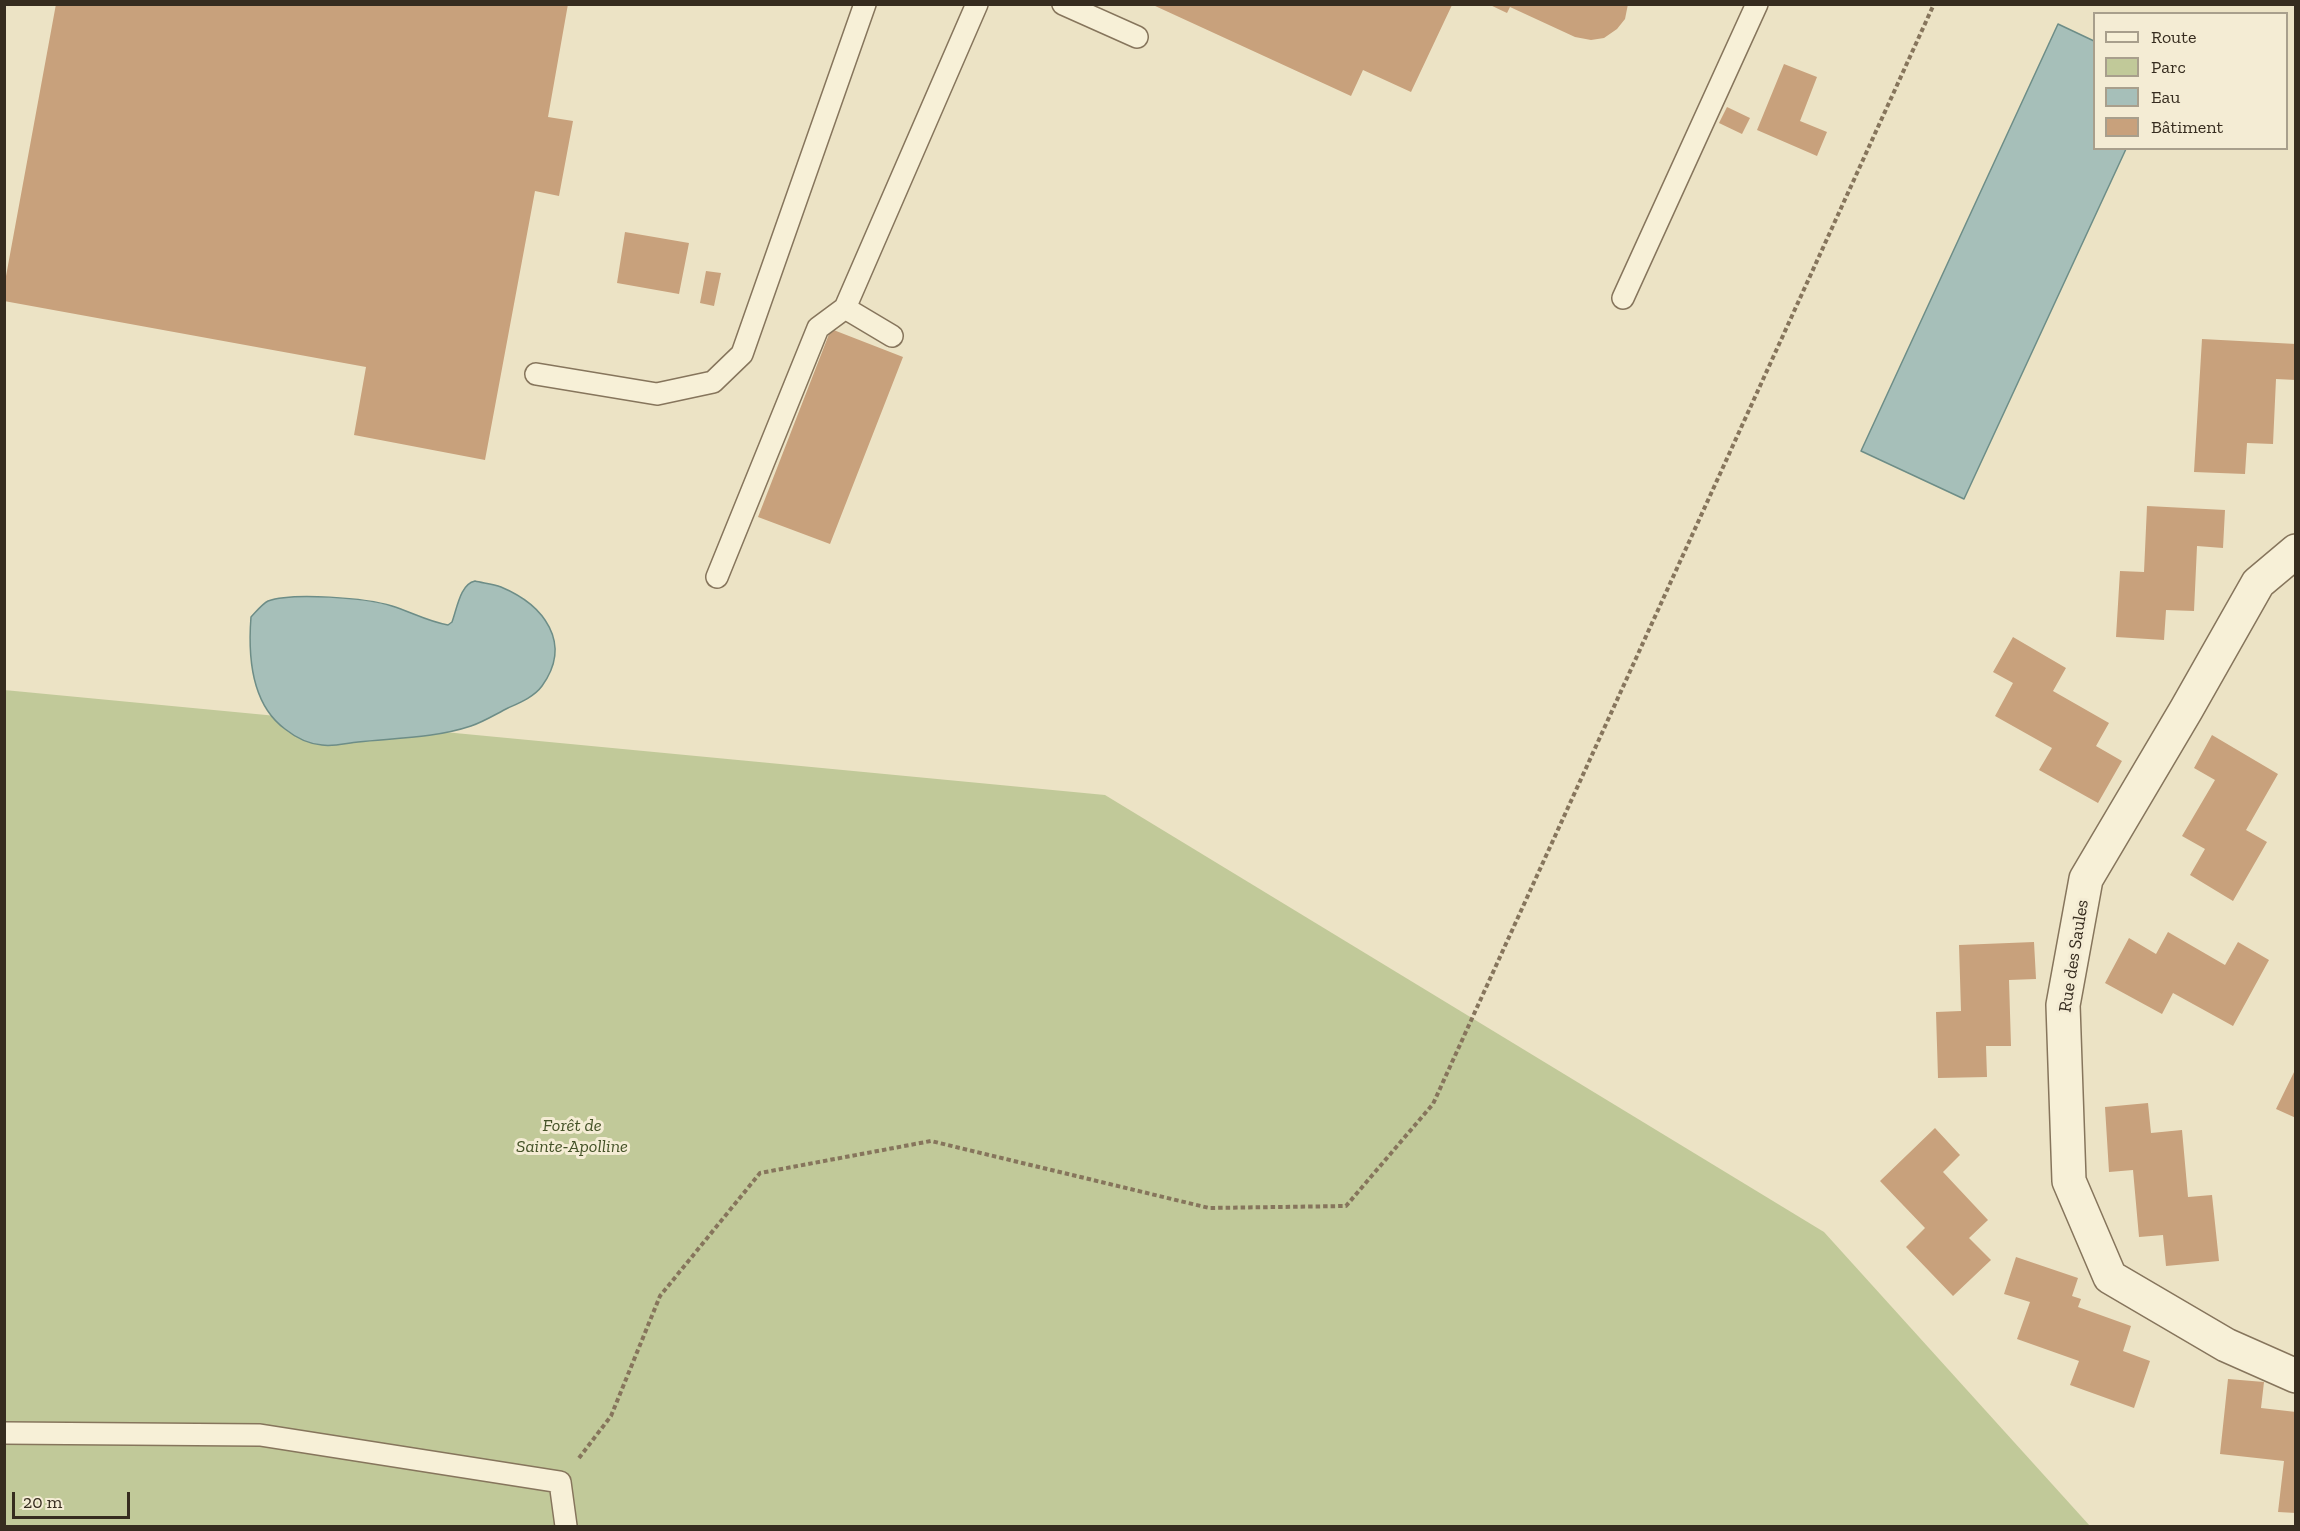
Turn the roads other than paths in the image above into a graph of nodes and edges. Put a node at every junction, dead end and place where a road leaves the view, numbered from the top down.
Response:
1 (864, 4) edge
2 (977, 4) edge
3 (1063, 4) edge
4 (1757, 4) edge
5 (1137, 37) dead end
6 (1623, 298) dead end
7 (845, 308) junction
8 (892, 336) dead end
9 (536, 374) dead end
10 (2295, 551) edge
11 (717, 577) dead end
12 (2295, 1376) edge
13 (4, 1433) edge
14 (566, 1527) edge

1 - 9 lane
2 - 7 lane
3 - 5 lane
4 - 6 lane
7 - 8 lane
7 - 11 lane
10 - 12 street, Rue des Saules
13 - 14 lane

